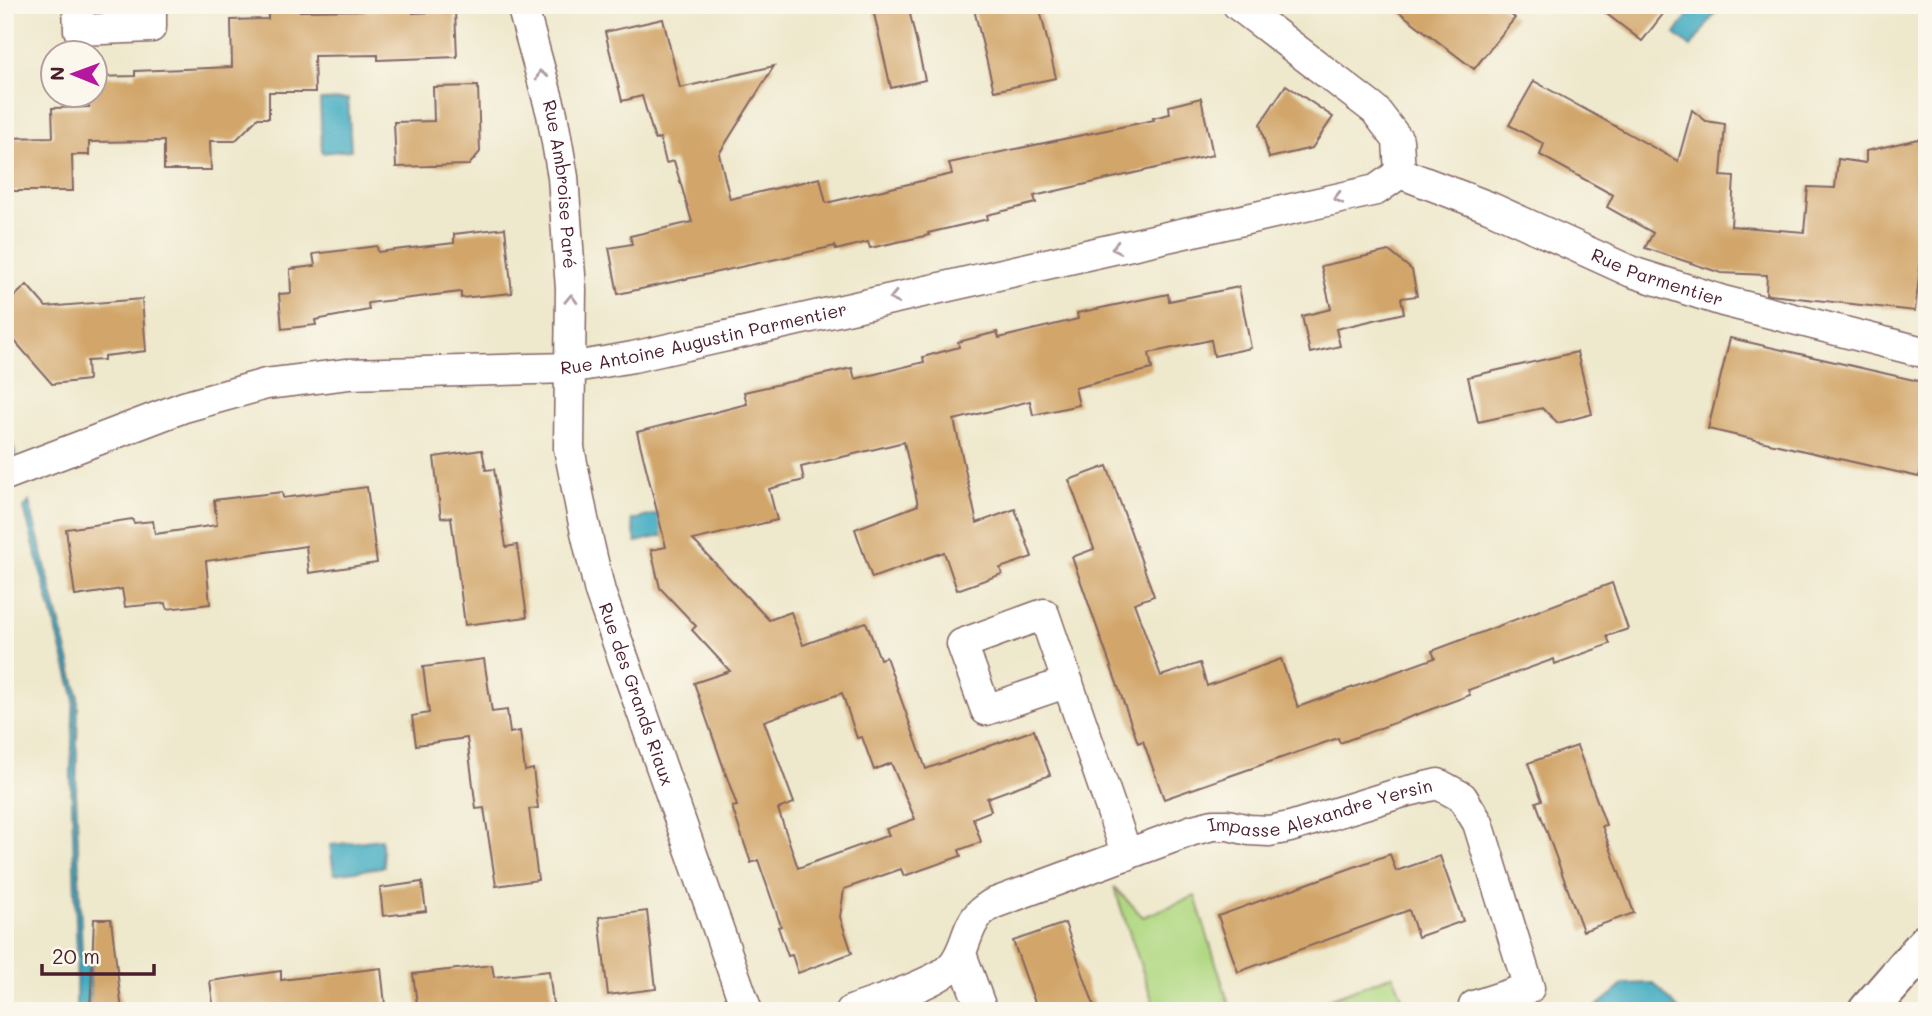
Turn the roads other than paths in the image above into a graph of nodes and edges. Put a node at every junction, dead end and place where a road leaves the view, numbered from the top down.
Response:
1 (78, 5) edge
2 (151, 5) edge
3 (522, 5) edge
4 (1238, 5) edge
5 (1400, 173) junction
6 (1927, 353) edge
7 (569, 368) junction
8 (5, 475) edge
9 (1068, 682) dead end
10 (1127, 855) junction
11 (1927, 943) edge
12 (961, 954) junction
13 (1474, 1006) dead end
14 (747, 1011) edge
15 (851, 1011) edge
16 (982, 1011) edge
17 (1868, 1011) edge

1 - 2 street
7 -> 3 street, Rue Ambroise Paré
4 - 5 street
5 - 6 street, Rue Parmentier
5 -> 7 street, Rue Antoine Augustin Parmentier
7 - 8 street, Rue Antoine Augustin Parmentier
7 - 14 street, Rue des Grands Riaux
9 - 10 street
10 - 12 street, Impasse Alexandre Yersin
10 - 13 street, Impasse Alexandre Yersin
11 - 17 main road
12 - 15 street, Impasse Alexandre Yersin
12 - 16 street

